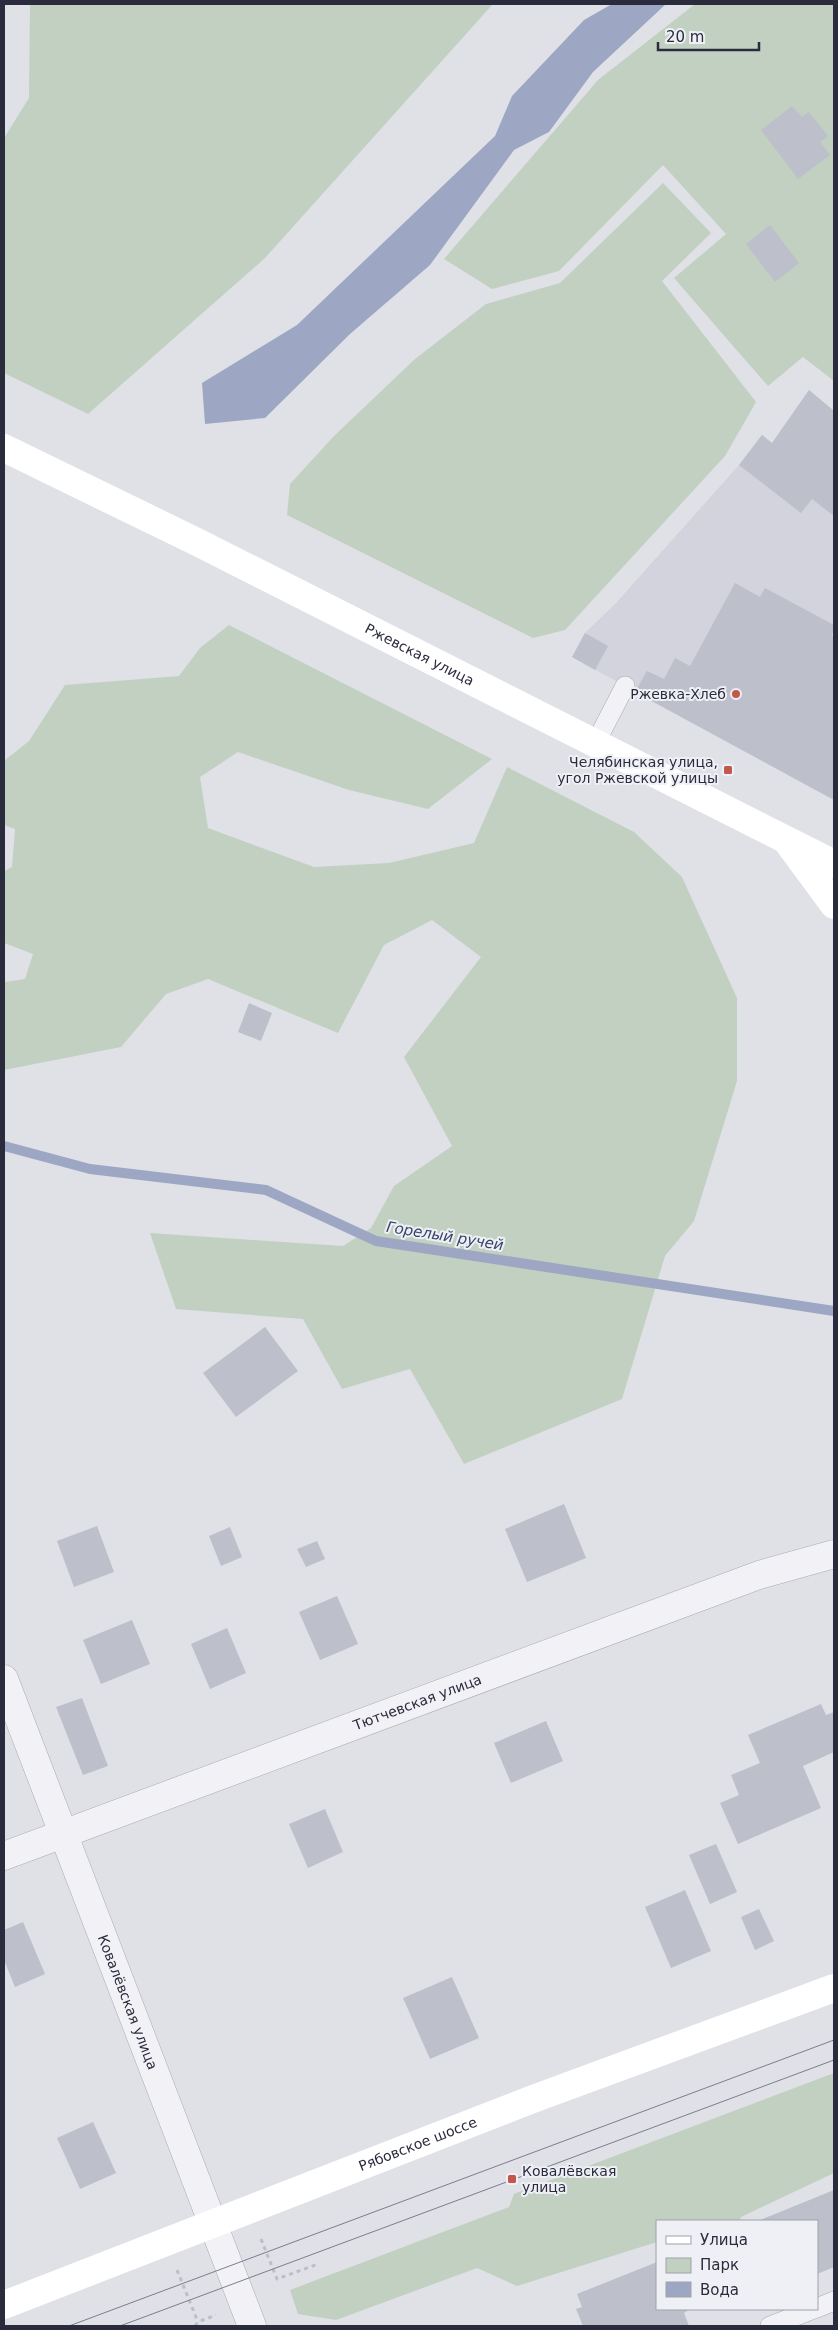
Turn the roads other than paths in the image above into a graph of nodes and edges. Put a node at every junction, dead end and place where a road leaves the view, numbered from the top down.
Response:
1 (4, 448) edge
2 (625, 686) dead end
3 (596, 744) junction
4 (786, 841) junction
5 (834, 864) edge
6 (834, 906) edge
7 (834, 1554) edge
8 (4, 1679) edge
9 (63, 1833) junction
10 (4, 1856) edge
11 (834, 1988) edge
12 (214, 2223) junction
13 (834, 2301) edge
14 (4, 2304) edge
15 (818, 2307) edge
16 (810, 2310) edge
17 (252, 2326) edge
18 (770, 2326) edge

1 - 3 main road, Ржевская улица
2 - 3 lane
3 - 4 main road, Ржевская улица
4 - 5 main road, Ржевская улица
4 - 6 main road
7 - 9 street, Тютчевская улица
8 - 9 street, Ковалёвская улица
9 - 10 street, Тютчевская улица
9 - 12 street, Ковалёвская улица
11 - 12 main road, Рябовское шоссе
12 - 14 main road, Рябовское шоссе
12 - 17 street, Ковалёвская улица
13 - 15 lane
16 - 18 lane

